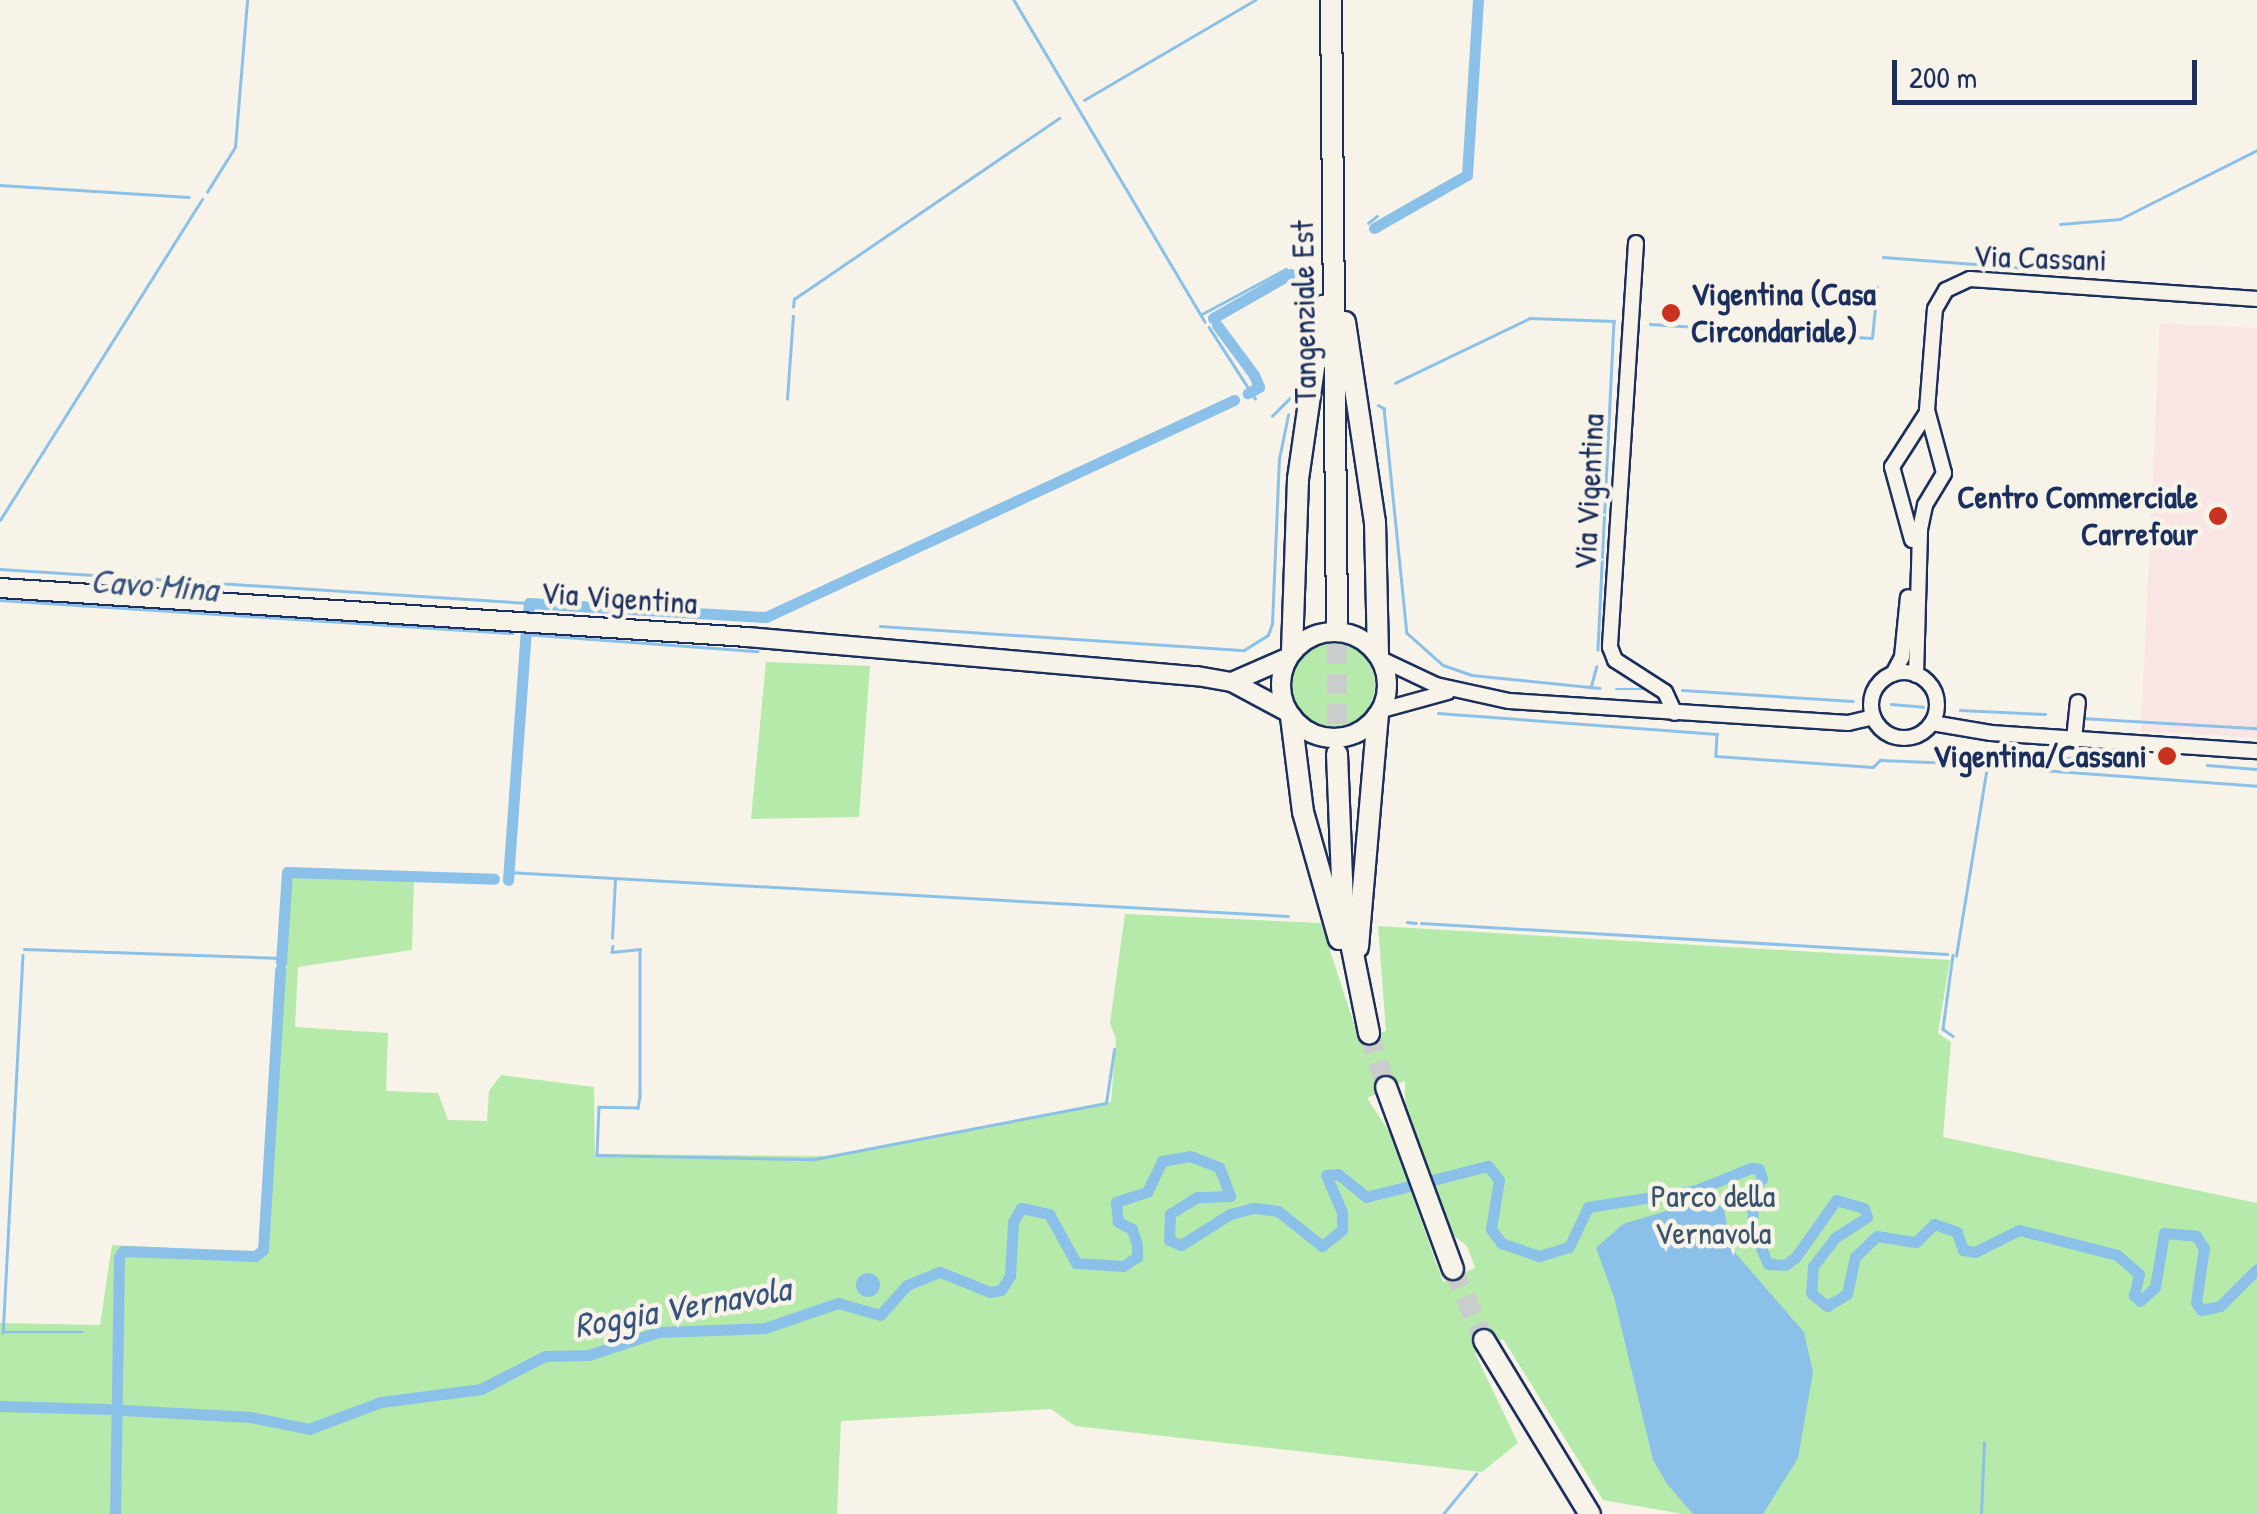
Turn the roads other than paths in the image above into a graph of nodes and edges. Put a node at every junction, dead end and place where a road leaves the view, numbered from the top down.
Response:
1 (1331, 0) edge
2 (1333, 175) junction
3 (1636, 243) dead end
4 (2257, 298) edge
5 (1928, 410) junction
6 (1907, 448) junction
7 (1935, 453) junction
8 (1903, 496) junction
9 (1928, 498) junction
10 (0, 588) edge
11 (1338, 623) tunnel mouth
12 (1290, 655) junction
13 (1379, 656) junction
14 (1893, 674) junction
15 (1643, 675) junction
16 (1916, 675) junction
17 (1232, 682) junction
18 (1458, 691) junction
19 (2078, 702) dead end
20 (1937, 704) junction
21 (1652, 711) junction
22 (1380, 713) junction
23 (1675, 713) junction
24 (1290, 715) junction
25 (1873, 717) junction
26 (1932, 722) junction
27 (1992, 733) junction
28 (2074, 739) junction
29 (2257, 751) edge
30 (1338, 754) tunnel mouth
31 (1356, 989) junction
32 (1369, 1033) tunnel mouth
33 (1386, 1087) tunnel mouth
34 (1453, 1270) tunnel mouth
35 (1484, 1340) tunnel mouth
36 (1590, 1514) edge

1 - 2 highway, Tangenziale Est
2 - 11 highway, Tangenziale Est
2 - 12 highway
2 - 13 highway
3 - 15 street, Via Vigentina
4 - 5 street, Via Cassani
5 - 6 street, Via Cassani
5 - 7 street, Via Cassani
6 - 7 street
6 - 8 street, Via Cassani
7 - 9 street, Via Cassani
8 - 9 street
8 - 14 street, Via Cassani
9 - 16 street, Via Cassani
10 - 17 main road, Via Vigentina
12 - 13 main road, Via Vigentina
12 - 17 main road, Via Vigentina
12 - 24 main road
13 - 18 street, Via Vigentina
13 - 22 main road
14 - 16 street
14 - 25 street
15 - 21 street
15 - 23 street, Via Vigentina
16 - 20 street
17 - 24 main road, Via Vigentina
18 - 21 street, Via Vigentina
18 - 22 street, Via Vigentina
19 - 28 street
20 - 26 street
20 - 27 street
21 - 23 street, Via Vigentina
22 - 24 main road, Via Vigentina
22 - 31 highway
23 - 25 street, Via Vigentina
24 - 31 highway
25 - 26 street
26 - 27 street
27 - 28 street
28 - 29 street
30 - 31 highway
31 - 32 highway
33 - 34 highway
35 - 36 highway

